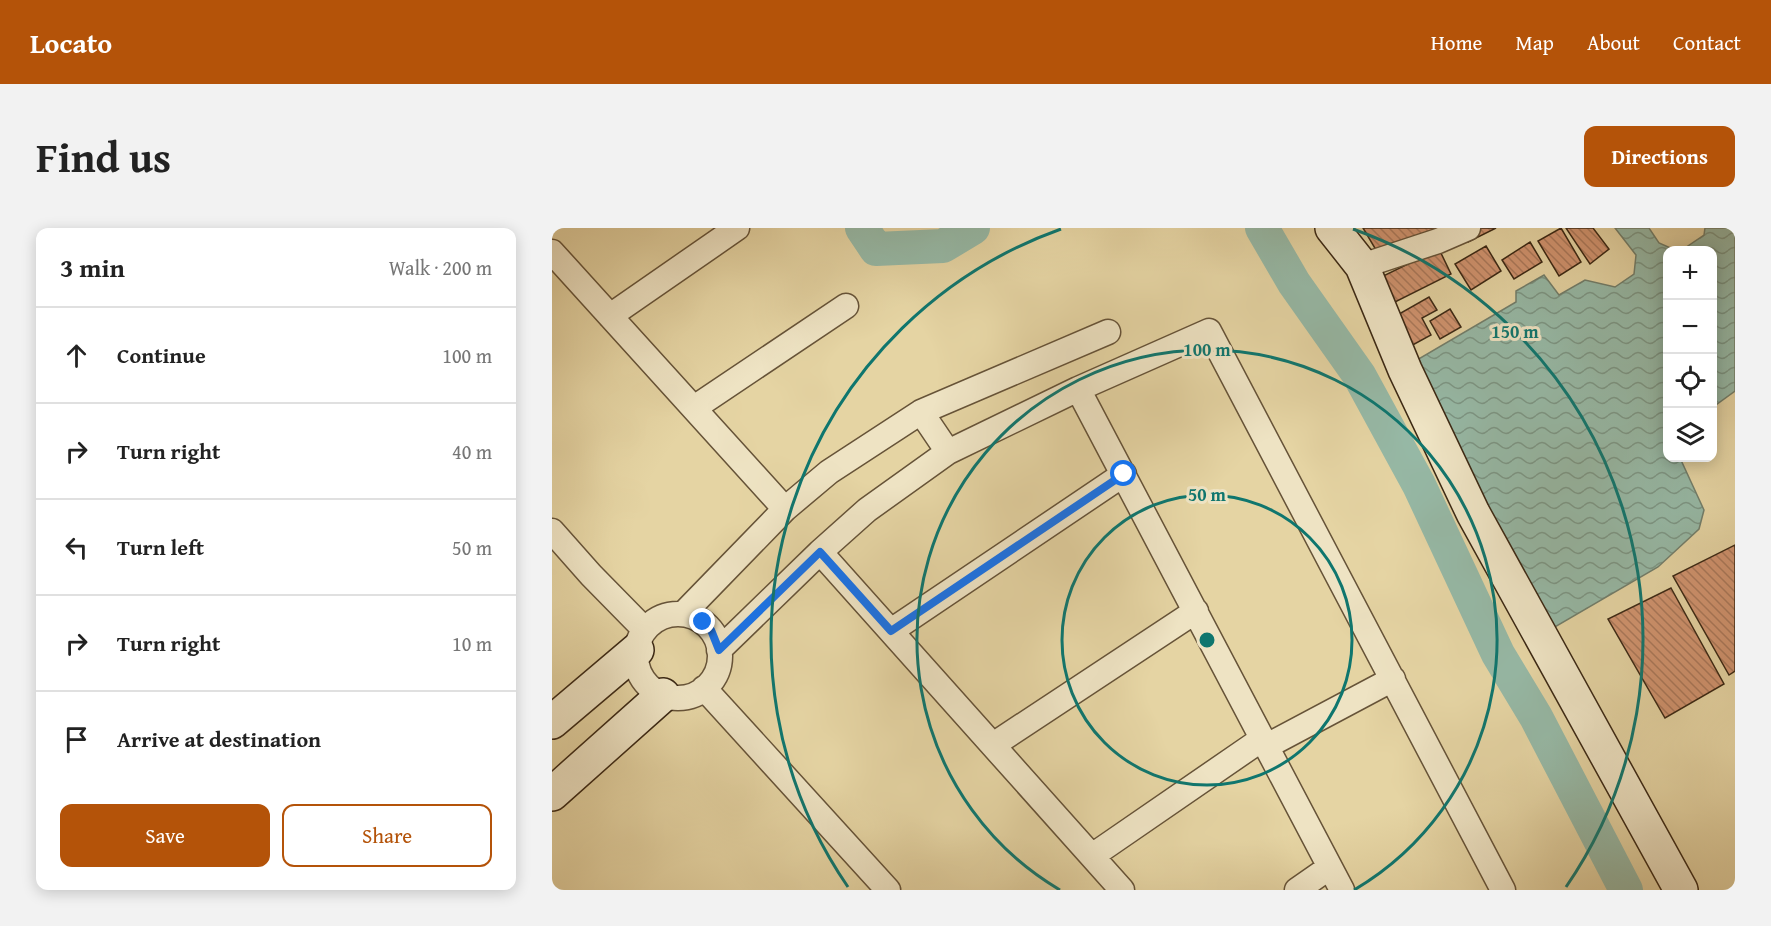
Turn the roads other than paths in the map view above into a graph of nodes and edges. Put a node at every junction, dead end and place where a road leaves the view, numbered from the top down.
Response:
1 (737, 228) edge
2 (1332, 228) edge
3 (1468, 228) edge
4 (552, 252) edge
5 (1362, 266) junction
6 (846, 306) dead end
7 (610, 316) junction
8 (1108, 332) dead end
9 (1078, 389) junction
10 (694, 408) junction
11 (921, 412) junction
12 (948, 452) junction
13 (1124, 474) junction
14 (785, 509) junction
15 (552, 531) edge
16 (820, 552) junction
17 (1196, 610) junction
18 (683, 614) junction
19 (891, 631) junction
20 (641, 640) junction
21 (719, 650) junction
22 (1393, 679) junction
23 (704, 688) junction
24 (663, 694) junction
25 (552, 722) edge
26 (1265, 742) junction
27 (993, 745) junction
28 (552, 795) edge
29 (1092, 856) junction
30 (1330, 867) junction
31 (888, 890) edge
32 (1122, 890) edge
33 (1297, 890) edge
34 (1342, 890) edge
35 (1503, 890) edge
36 (1681, 890) edge

1 - 7 street
2 - 5 street
3 - 5 street
4 - 7 street
5 - 36 street
6 - 10 street
7 - 10 street
8 - 11 street
9 - 12 street
9 - 13 street
9 - 22 street
10 - 14 street
11 - 12 street
11 - 14 street
12 - 16 street
13 - 17 street
13 - 19 street
14 - 18 street
15 - 20 street
16 - 19 street
16 - 21 street
17 - 26 street
17 - 27 street
18 - 20 street
18 - 21 street
19 - 27 street
20 - 24 street
20 - 25 street
21 - 23 street
22 - 26 street
22 - 35 street
23 - 24 street
23 - 31 street
24 - 28 street
26 - 29 street
26 - 30 street
27 - 29 street
29 - 32 street
30 - 33 street
30 - 34 street

